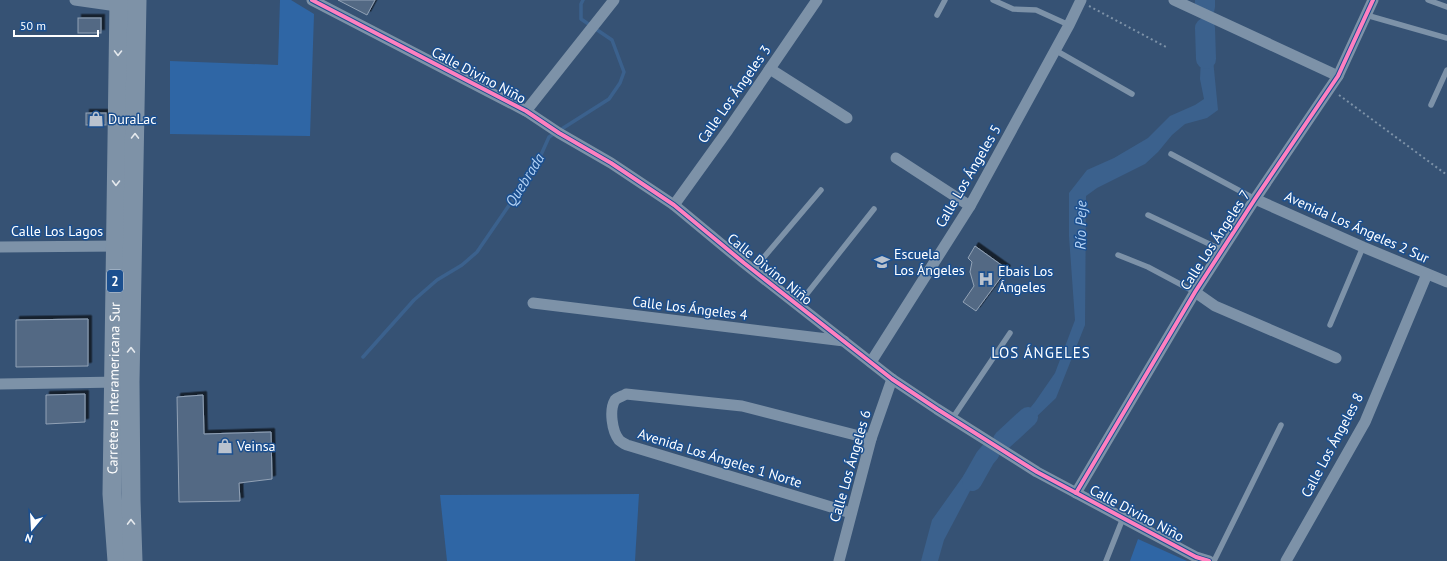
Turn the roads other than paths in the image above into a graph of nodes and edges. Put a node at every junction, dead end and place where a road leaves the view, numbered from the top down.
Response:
1 (75, 0) edge
2 (312, 0) edge
3 (614, 0) edge
4 (817, 0) edge
5 (945, 0) edge
6 (993, 0) edge
7 (1174, 0) edge
8 (1373, 0) edge
9 (1428, 0) edge
10 (1080, 1) edge
11 (128, 4) edge
12 (1447, 7) edge
13 (937, 15) dead end
14 (1366, 15) junction
15 (1068, 25) junction
16 (1447, 38) edge
17 (1055, 50) junction
18 (770, 69) junction
19 (1447, 70) edge
20 (1338, 76) junction
21 (1132, 94) dead end
22 (1431, 105) dead end
23 (526, 111) junction
24 (847, 118) dead end
25 (1171, 154) dead end
26 (896, 158) dead end
27 (821, 190) dead end
28 (1255, 199) junction
29 (674, 205) junction
30 (970, 206) junction
31 (874, 209) dead end
32 (1148, 215) dead end
33 (124, 246) junction
34 (0, 247) edge
35 (1363, 247) junction
36 (1222, 250) junction
37 (1118, 255) dead end
38 (753, 270) junction
39 (1427, 274) junction
40 (1447, 282) edge
41 (1195, 292) junction
42 (532, 303) dead end
43 (798, 305) junction
44 (1330, 325) dead end
45 (1010, 334) dead end
46 (844, 342) junction
47 (1336, 358) dead end
48 (871, 362) junction
49 (892, 379) junction
50 (122, 382) junction
51 (0, 384) edge
52 (952, 419) junction
53 (1281, 425) dead end
54 (871, 439) junction
55 (1076, 493) junction
56 (851, 513) junction
57 (1122, 518) junction
58 (113, 554) edge
59 (133, 561) edge
60 (839, 561) edge
61 (1106, 561) edge
62 (1209, 561) edge
63 (1214, 561) edge
64 (1286, 561) edge

1 - 11 street
2 - 23 street, Calle Divino Niño
3 - 23 street
4 - 18 street, Calle Los Ángeles 3
5 - 13 lane
6 - 15 lane
7 - 20 street
8 - 14 street, Calle Los Ángeles 7
9 - 12 lane
10 - 15 street, Calle Los Ángeles 5
11 - 33 highway, Carretera Interamericana Sur / 2
14 - 16 lane
14 - 20 street, Calle Los Ángeles 7
15 - 17 street, Calle Los Ángeles 5
17 - 21 lane
17 - 30 street, Calle Los Ángeles 5
18 - 24 street
18 - 29 street, Calle Los Ángeles 3
19 - 22 lane
20 - 28 street, Calle Los Ángeles 7
23 - 29 street, Calle Divino Niño
25 - 28 lane
26 - 30 street
27 - 38 lane
28 - 35 street, Avenida Los Ángeles 2 Sur
28 - 36 street, Calle Los Ángeles 7
29 - 38 street, Calle Divino Niño
30 - 48 street, Calle Los Ángeles 5
31 - 43 lane
32 - 36 lane
33 - 34 street, Calle Los Lagos
33 - 50 highway, Carretera Interamericana Sur / 2
35 - 39 street, Avenida Los Ángeles 2 Sur
35 - 44 lane
36 - 41 street, Calle Los Ángeles 7
37 - 41 lane
38 - 43 street, Calle Divino Niño
39 - 40 street, Avenida Los Ángeles 2 Sur
39 - 64 street, Calle Los Ángeles 8
41 - 47 street
41 - 55 street, Calle Los Ángeles 7
42 - 46 street, Calle Los Ángeles 4
43 - 46 street, Calle Divino Niño
45 - 52 lane
46 - 48 street, Calle Divino Niño
48 - 49 street, Calle Divino Niño
49 - 52 street, Calle Divino Niño
49 - 54 street, Calle Los Ángeles 6
50 - 51 street
50 - 58 highway, Carretera Interamericana Sur / 2
59 -> 50 highway, Carretera Interamericana Sur / 2
52 - 55 street, Calle Divino Niño
53 - 63 lane
54 - 56 street, Calle Los Ángeles 6
54 - 56 street, Avenida Los Ángeles 1 Norte
55 - 57 street, Calle Divino Niño
56 - 60 street, Calle Los Ángeles 6
57 - 61 lane
57 - 62 street, Calle Divino Niño

